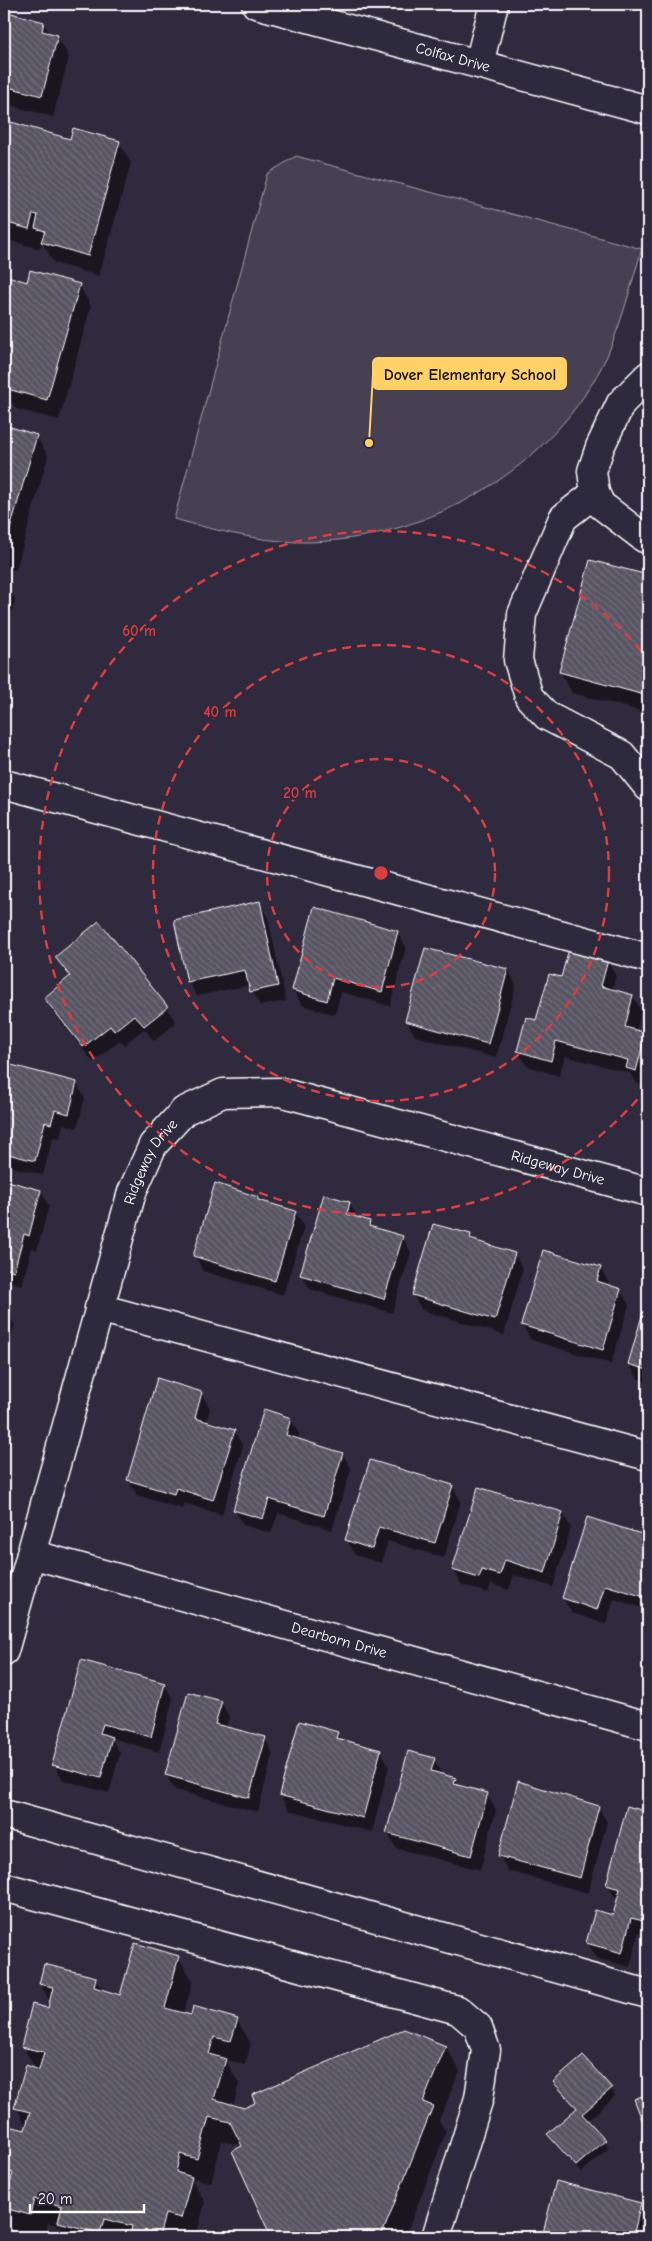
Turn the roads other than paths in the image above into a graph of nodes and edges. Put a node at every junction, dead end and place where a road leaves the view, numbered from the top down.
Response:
1 (256, 4) edge
2 (494, 4) edge
3 (479, 64) junction
4 (648, 110) edge
5 (648, 376) edge
6 (595, 492) junction
7 (648, 539) edge
8 (4, 784) edge
9 (648, 787) edge
10 (648, 958) edge
11 (648, 1192) edge
12 (99, 1308) junction
13 (648, 1456) edge
14 (30, 1554) junction
15 (4, 1651) edge
16 (648, 1726) edge
17 (4, 1814) edge
18 (4, 1887) edge
19 (648, 1994) edge
20 (436, 2237) edge

1 - 3 street, Colfax Drive
2 - 3 street
3 - 4 street, Colfax Drive
5 - 6 street
6 - 7 street
6 - 9 street
8 - 10 street
11 - 12 street, Ridgeway Drive
12 - 13 street
12 - 14 street, Ridgeway Drive
14 - 15 street, Ridgeway Drive
14 - 16 street, Dearborn Drive
17 - 19 street
18 - 20 street

